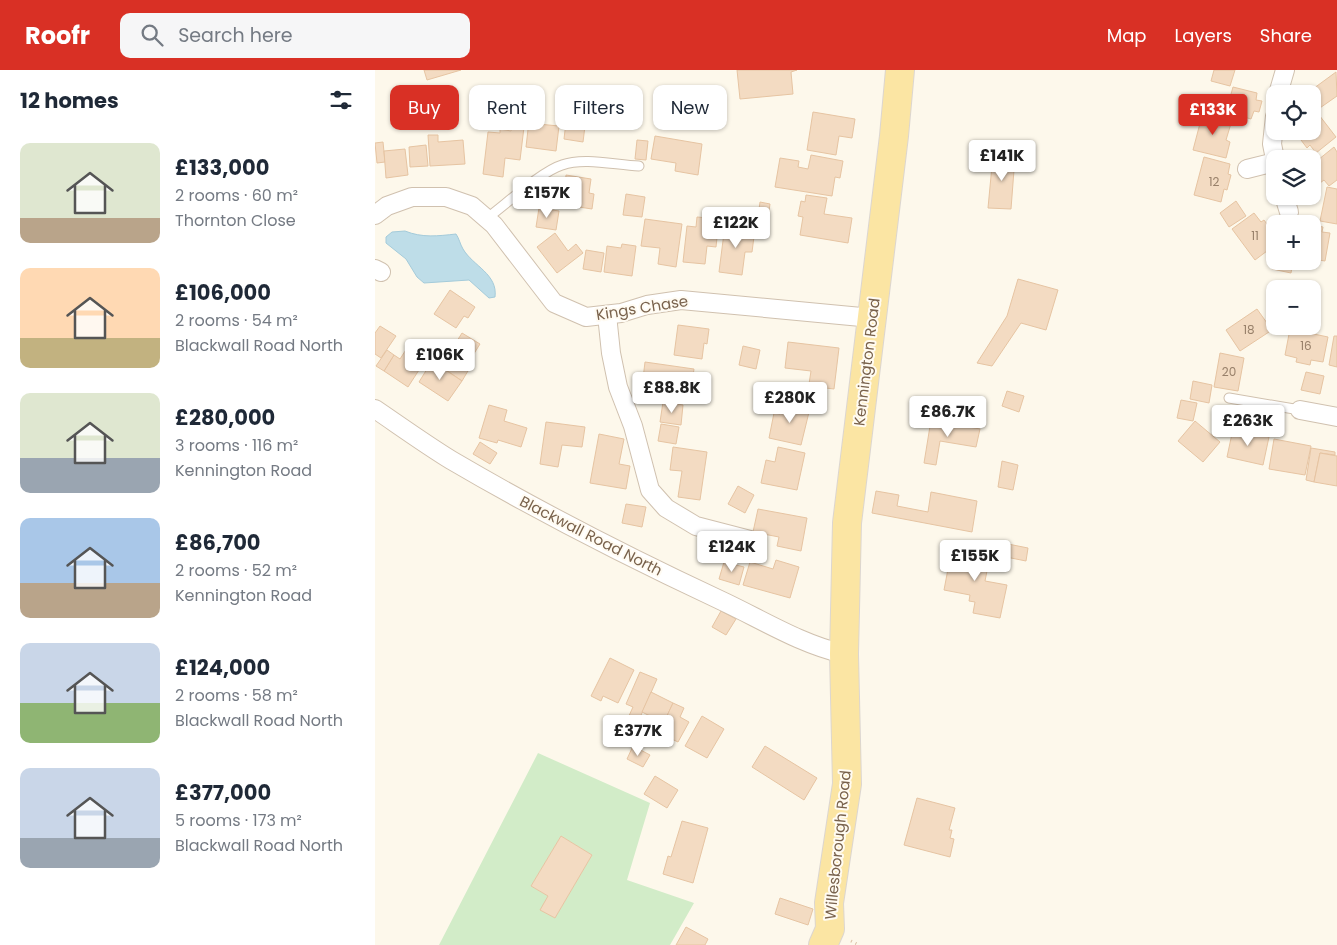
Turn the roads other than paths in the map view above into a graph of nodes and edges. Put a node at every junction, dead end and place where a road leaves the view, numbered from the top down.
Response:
1 (900, 70) edge
2 (1285, 70) edge
3 (1281, 85) edge
4 (1266, 164) edge
5 (639, 166) dead end
6 (1247, 169) dead end
7 (375, 215) edge
8 (486, 219) junction
9 (607, 315) junction
10 (872, 318) junction
11 (1229, 398) dead end
12 (375, 409) edge
13 (1300, 410) joint
14 (1337, 417) edge
15 (750, 540) dead end
16 (844, 654) junction
17 (823, 945) edge

1 - 10 main road, Kennington Road
2 - 3 street
4 - 6 street
5 - 8 lane
7 - 8 street, Kings Chase
8 - 9 street, Kings Chase
9 - 10 street, Kings Chase
9 - 15 street
10 - 16 main road, Kennington Road
11 - 13 lane
12 - 16 street, Blackwall Road North
13 - 14 street
16 - 17 main road, Willesborough Road

